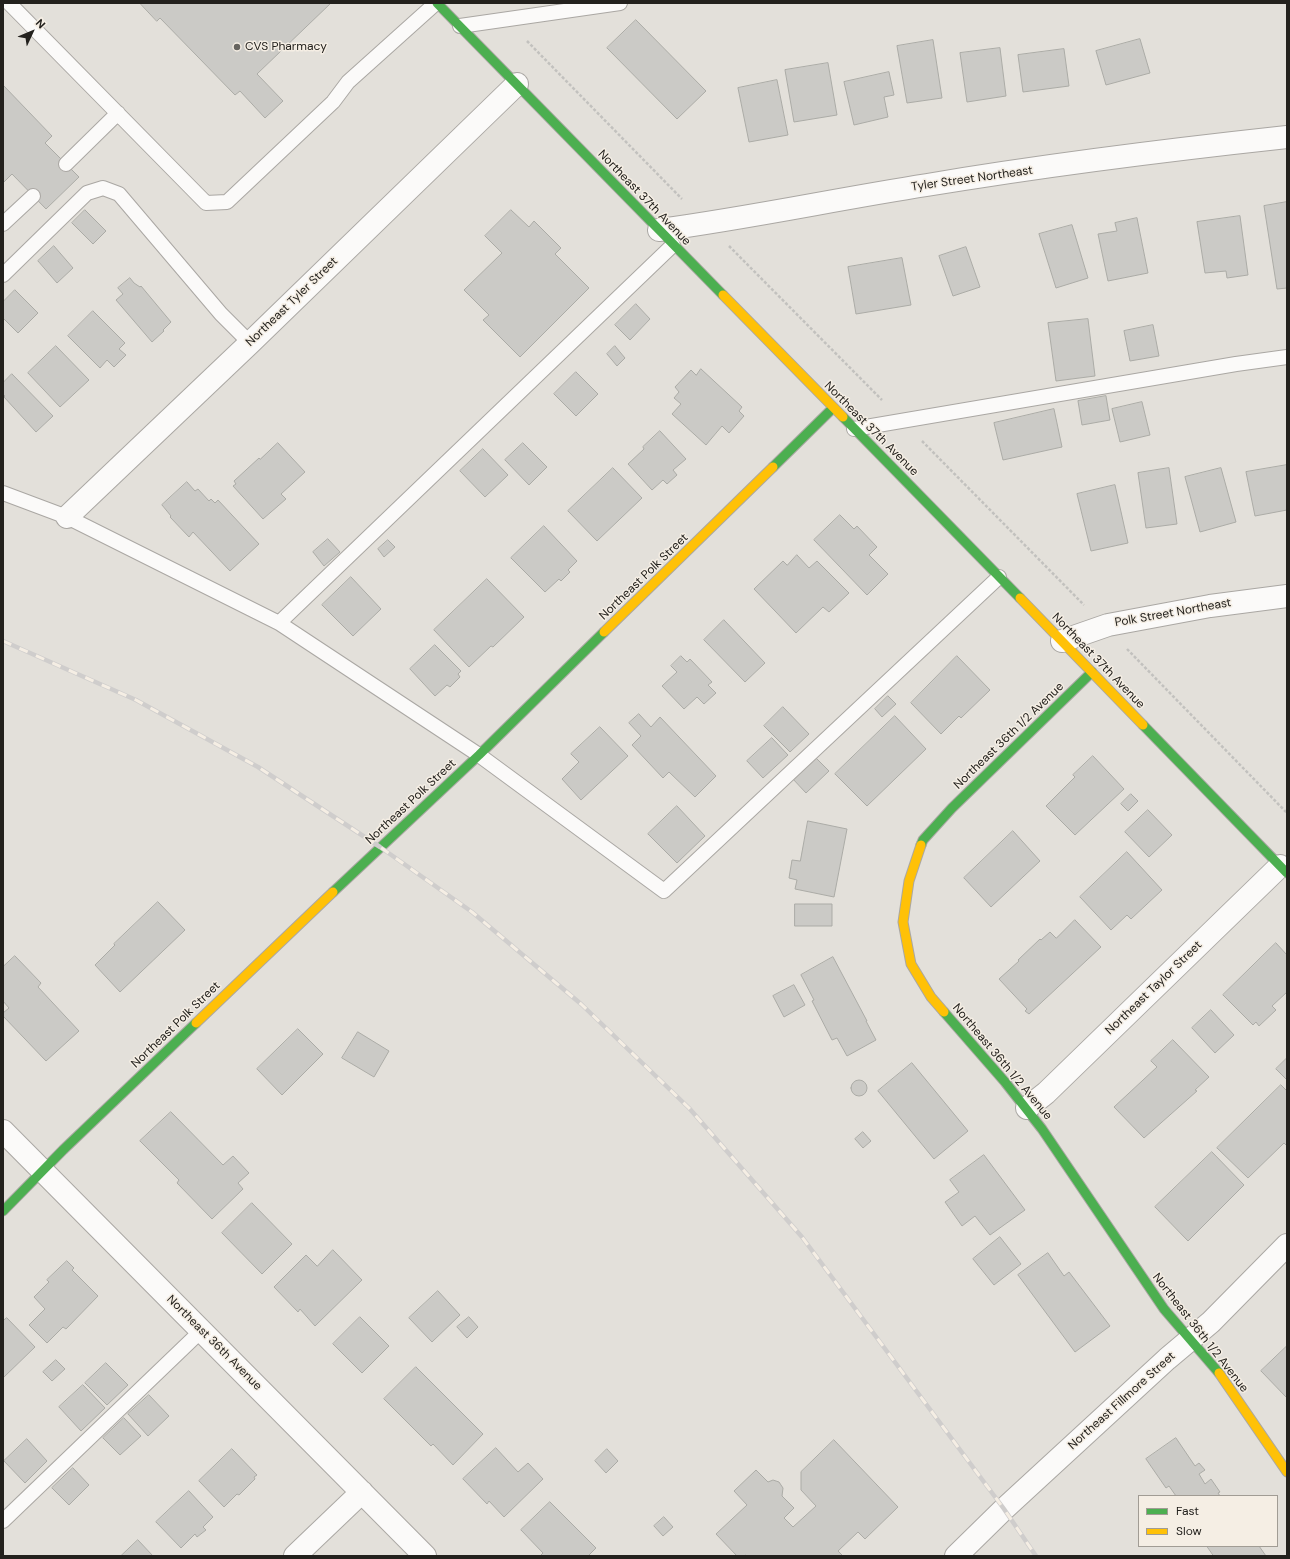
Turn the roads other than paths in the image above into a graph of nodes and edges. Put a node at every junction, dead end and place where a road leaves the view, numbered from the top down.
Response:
1 (9, 3) edge
2 (436, 3) edge
3 (620, 3) edge
4 (460, 26) junction
5 (516, 84) junction
6 (118, 113) junction
7 (1287, 137) edge
8 (66, 164) dead end
9 (33, 196) dead end
10 (3, 224) edge
11 (666, 237) junction
12 (3, 275) edge
13 (250, 343) junction
14 (1287, 357) edge
15 (833, 408) junction
16 (854, 429) junction
17 (3, 493) edge
18 (67, 517) junction
19 (999, 577) junction
20 (1287, 596) edge
21 (279, 623) junction
22 (1062, 641) junction
23 (1092, 672) junction
24 (479, 755) junction
25 (1283, 870) edge
26 (1027, 1108) junction
27 (3, 1131) edge
28 (43, 1171) junction
29 (3, 1211) edge
30 (1287, 1245) edge
31 (202, 1330) junction
32 (1190, 1340) junction
33 (1287, 1472) edge
34 (362, 1492) junction
35 (3, 1521) edge
36 (295, 1556) edge
37 (425, 1556) edge
38 (956, 1556) edge

1 - 6 lane
2 - 4 street, Northeast 37th Avenue
2 - 6 lane
3 - 4 lane
4 - 5 street, Northeast 37th Avenue
5 - 11 street, Northeast 37th Avenue
5 - 13 street, Northeast Tyler Street
6 - 8 lane
7 - 11 street, Tyler Street Northeast
9 - 10 lane
11 - 15 street, Northeast 37th Avenue
11 - 21 lane
12 - 13 lane
13 - 18 street, Northeast Tyler Street
14 - 16 lane
15 - 16 street, Northeast 37th Avenue
15 - 24 street, Northeast Polk Street
16 - 19 street, Northeast 37th Avenue
17 - 18 lane
18 - 21 lane
19 - 22 street, Northeast 37th Avenue
19 - 24 lane
20 - 22 street, Polk Street Northeast
21 - 24 lane
22 - 23 street, Northeast 37th Avenue
23 - 25 street, Northeast 37th Avenue
23 - 26 street, Northeast 36th 1/2 Avenue
24 - 28 street, Northeast Polk Street
25 - 26 street, Northeast Taylor Street
26 - 32 street, Northeast 36th 1/2 Avenue
27 - 28 street, Northeast 36th Avenue
28 - 29 street, Northeast Polk Street
28 - 31 street, Northeast 36th Avenue
30 - 32 street, Northeast Fillmore Street
31 - 34 street, Northeast 36th Avenue
31 - 35 lane
32 - 33 street, Northeast 36th 1/2 Avenue
32 - 38 street, Northeast Fillmore Street
34 - 36 street
34 - 37 street, Northeast 36th Avenue

